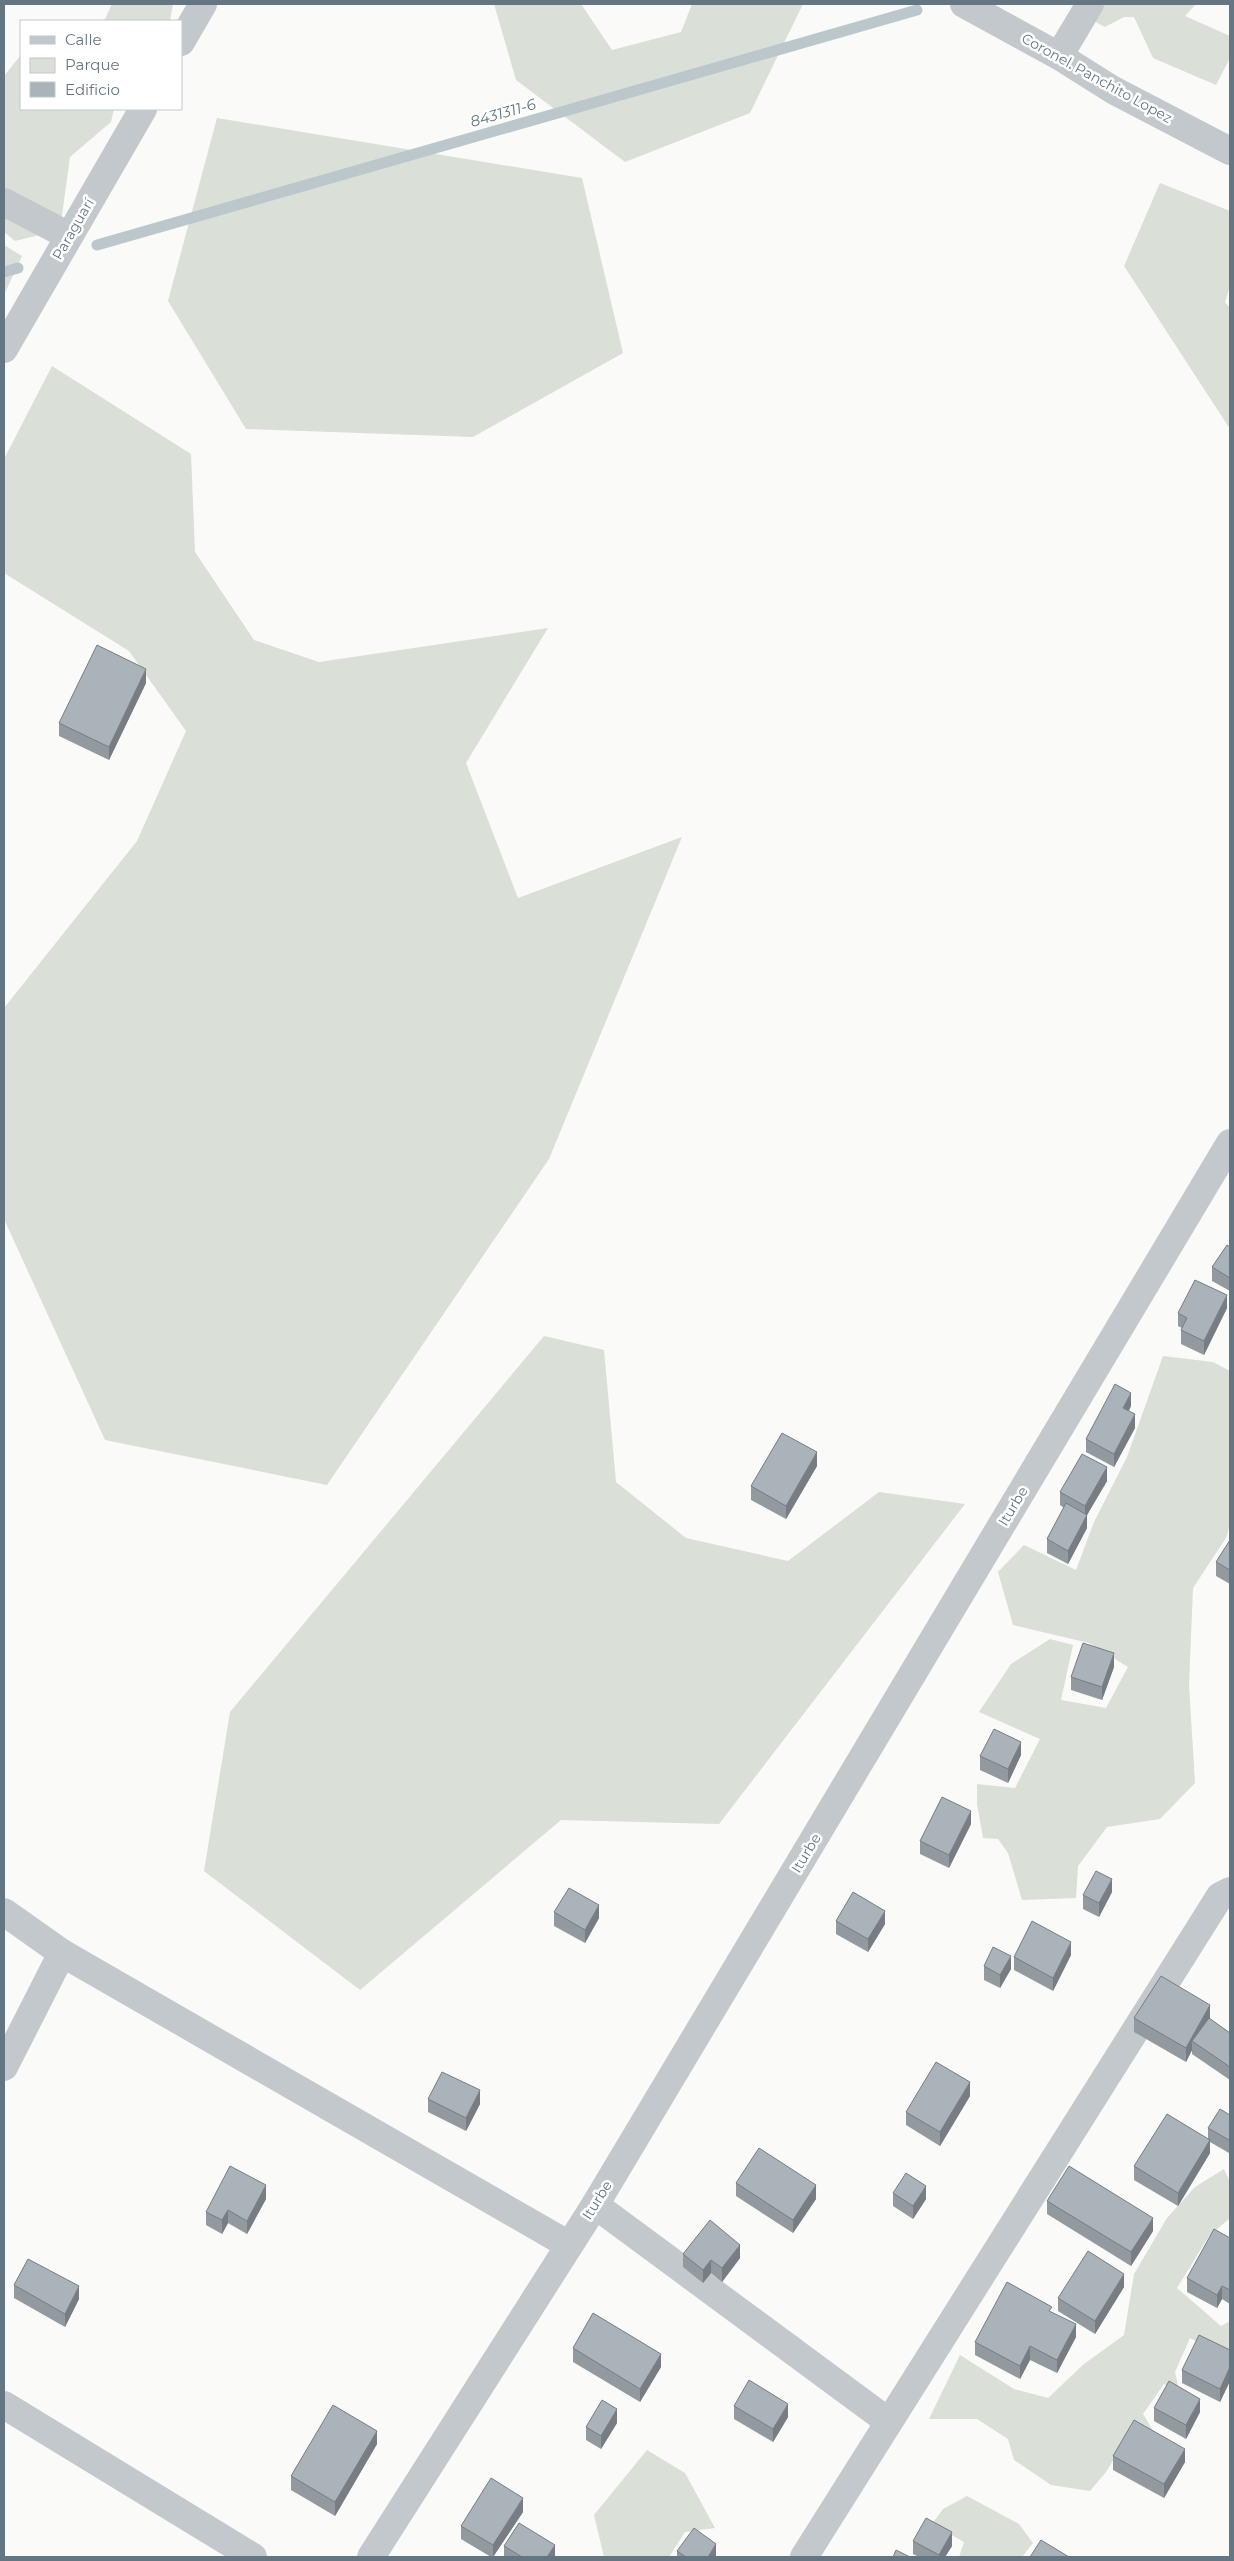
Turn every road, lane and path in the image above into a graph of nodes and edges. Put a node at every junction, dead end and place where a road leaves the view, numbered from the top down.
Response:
1 (203, 4) edge
2 (964, 4) edge
3 (1090, 4) edge
4 (182, 40) edge
5 (1059, 56) junction
6 (141, 110) edge
7 (1230, 151) edge
8 (4, 202) edge
9 (69, 236) junction
10 (4, 349) edge
11 (1230, 1143) edge
12 (1230, 1890) edge
13 (4, 1912) edge
14 (62, 1953) junction
15 (4, 2067) edge
16 (595, 2205) junction
17 (568, 2245) junction
18 (4, 2405) edge
19 (889, 2422) junction
20 (253, 2557) edge
21 (371, 2557) edge
22 (804, 2557) edge

1 - 4 street
2 - 5 street, Coronel. Panchito Lopez
3 - 5 street
5 - 7 street, Coronel. Panchito Lopez
6 - 9 street, Paraguarí
8 - 9 street
9 - 10 street, Paraguarí
11 - 16 street, Iturbe
12 - 19 street
13 - 14 street
14 - 15 street
14 - 17 street
16 - 17 street, Iturbe
16 - 19 street
17 - 21 street, Iturbe
18 - 20 street
19 - 22 street

